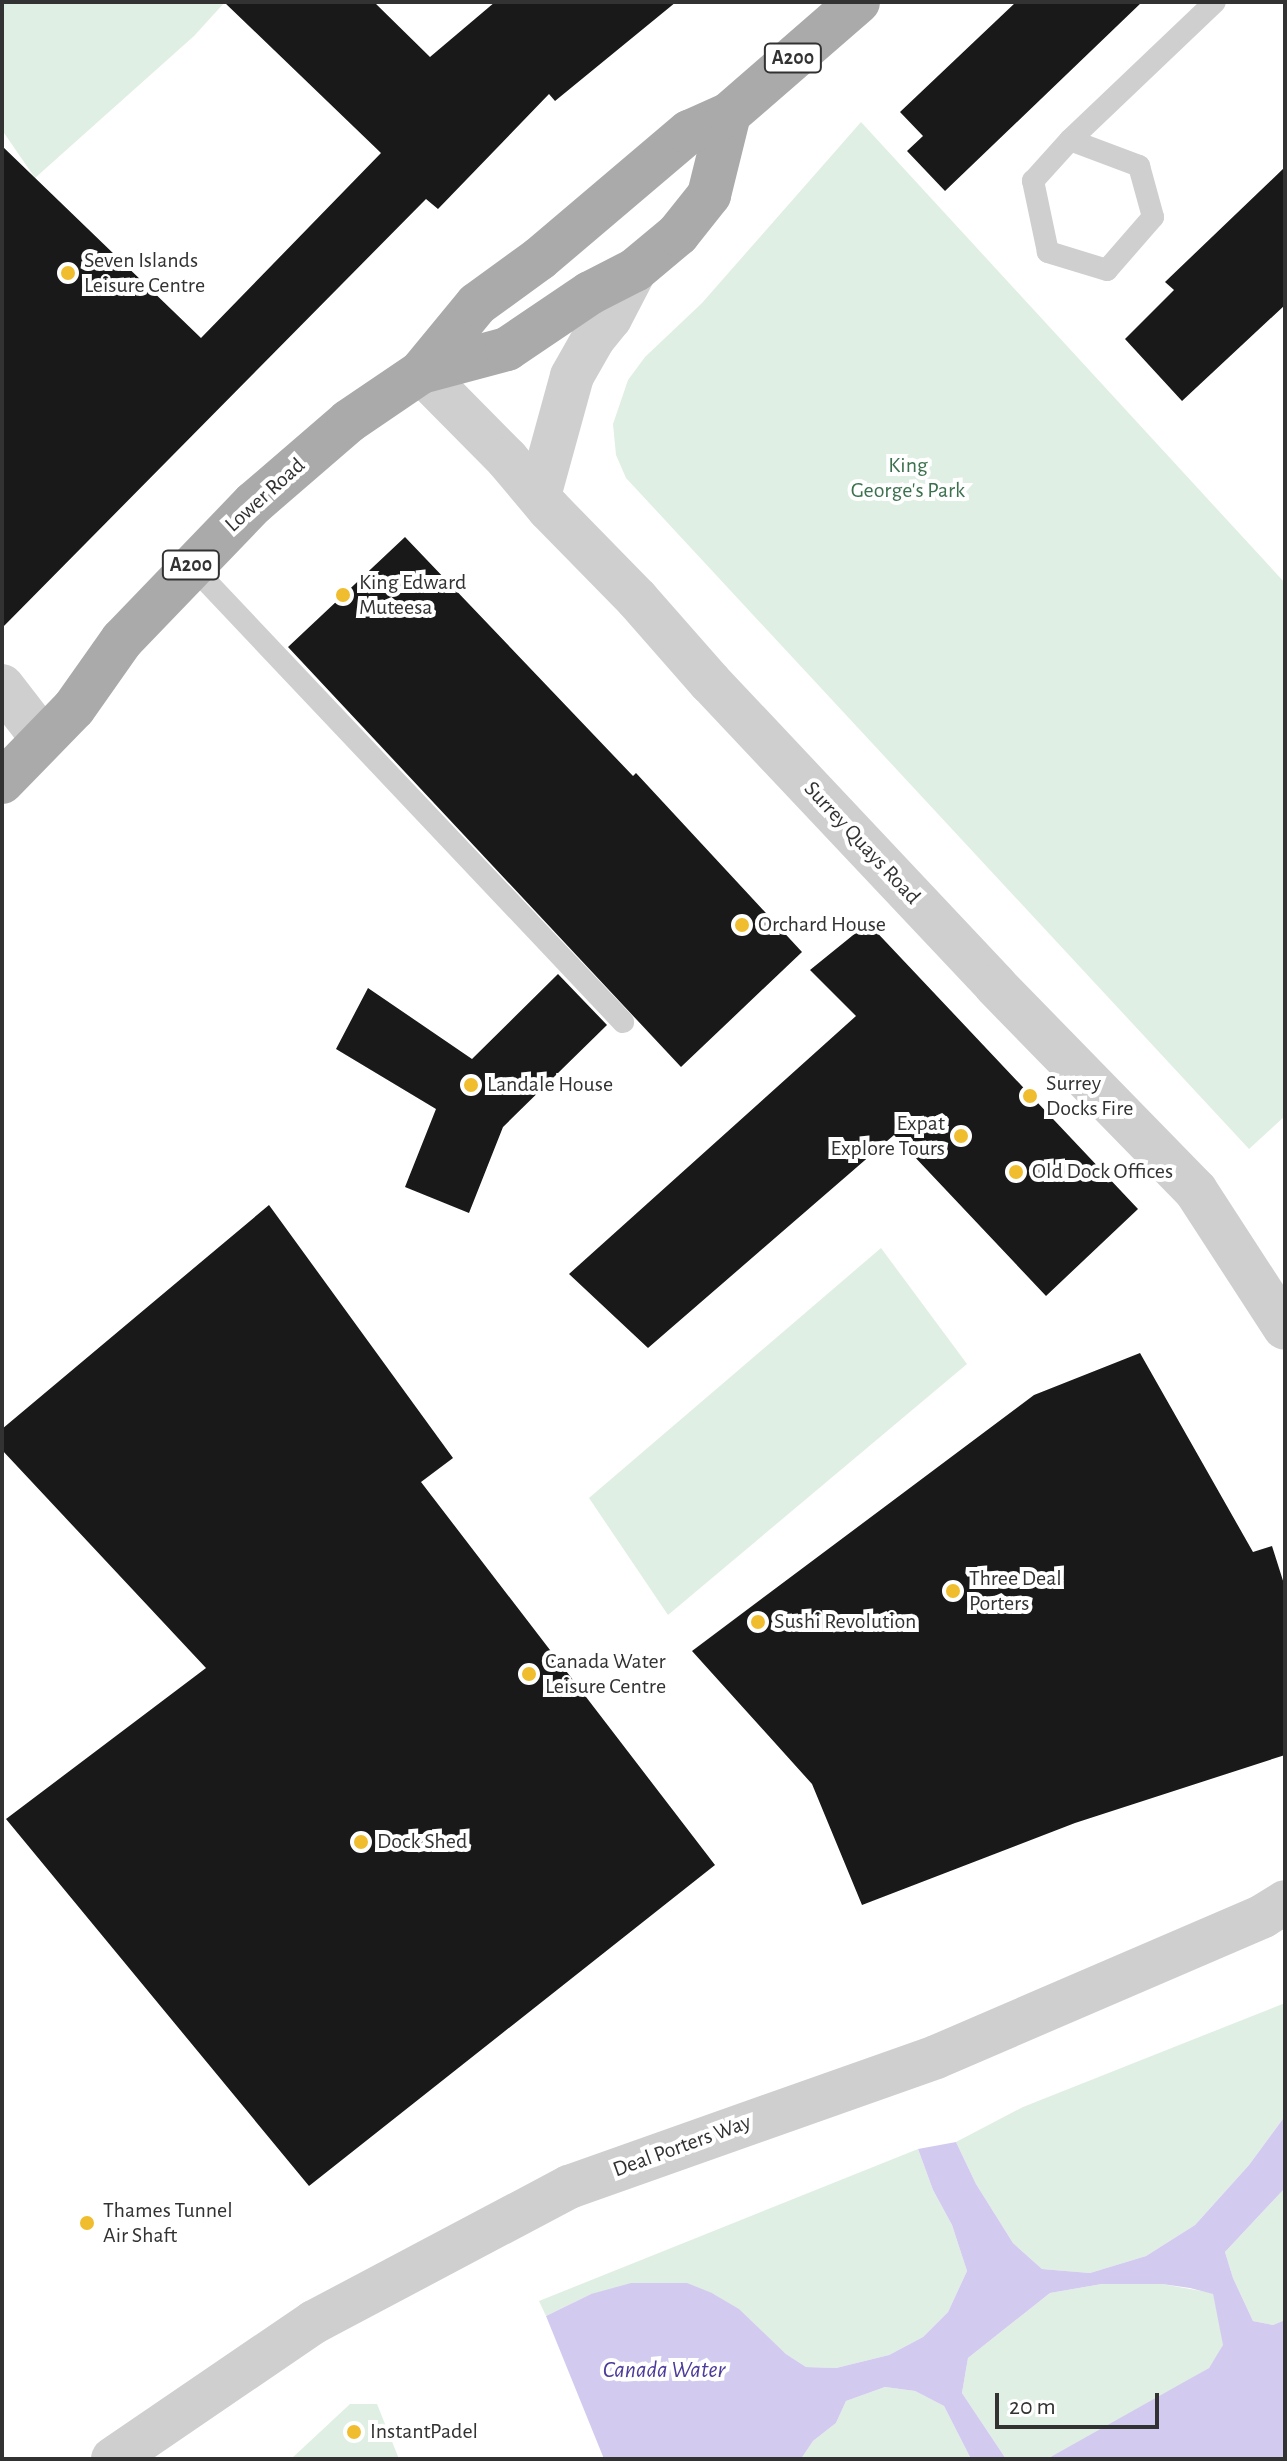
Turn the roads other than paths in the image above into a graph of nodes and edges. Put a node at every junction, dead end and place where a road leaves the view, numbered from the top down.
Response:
1 (858, 2) edge
2 (1215, 2) edge
3 (729, 114) junction
4 (1070, 140) junction
5 (635, 270) junction
6 (421, 372) junction
7 (539, 496) junction
8 (191, 565) junction
9 (2, 686) edge
10 (43, 739) junction
11 (2, 782) edge
12 (623, 1022) dead end
13 (1285, 1328) edge
14 (1285, 1902) edge
15 (113, 2459) edge

1 - 3 main road, A200
2 - 4 lane
3 - 5 main road, A200
3 - 6 main road, A200
4 - 4 lane
5 - 6 main road, A200
5 - 7 street
6 - 7 street, Surrey Quays Road
6 - 8 main road, Lower Road / A200
7 - 13 street, Surrey Quays Road
8 - 10 main road, Lower Road / A200
8 - 12 lane
9 - 10 street
10 - 11 main road, Lower Road / A200
14 - 15 street, Deal Porters Way

